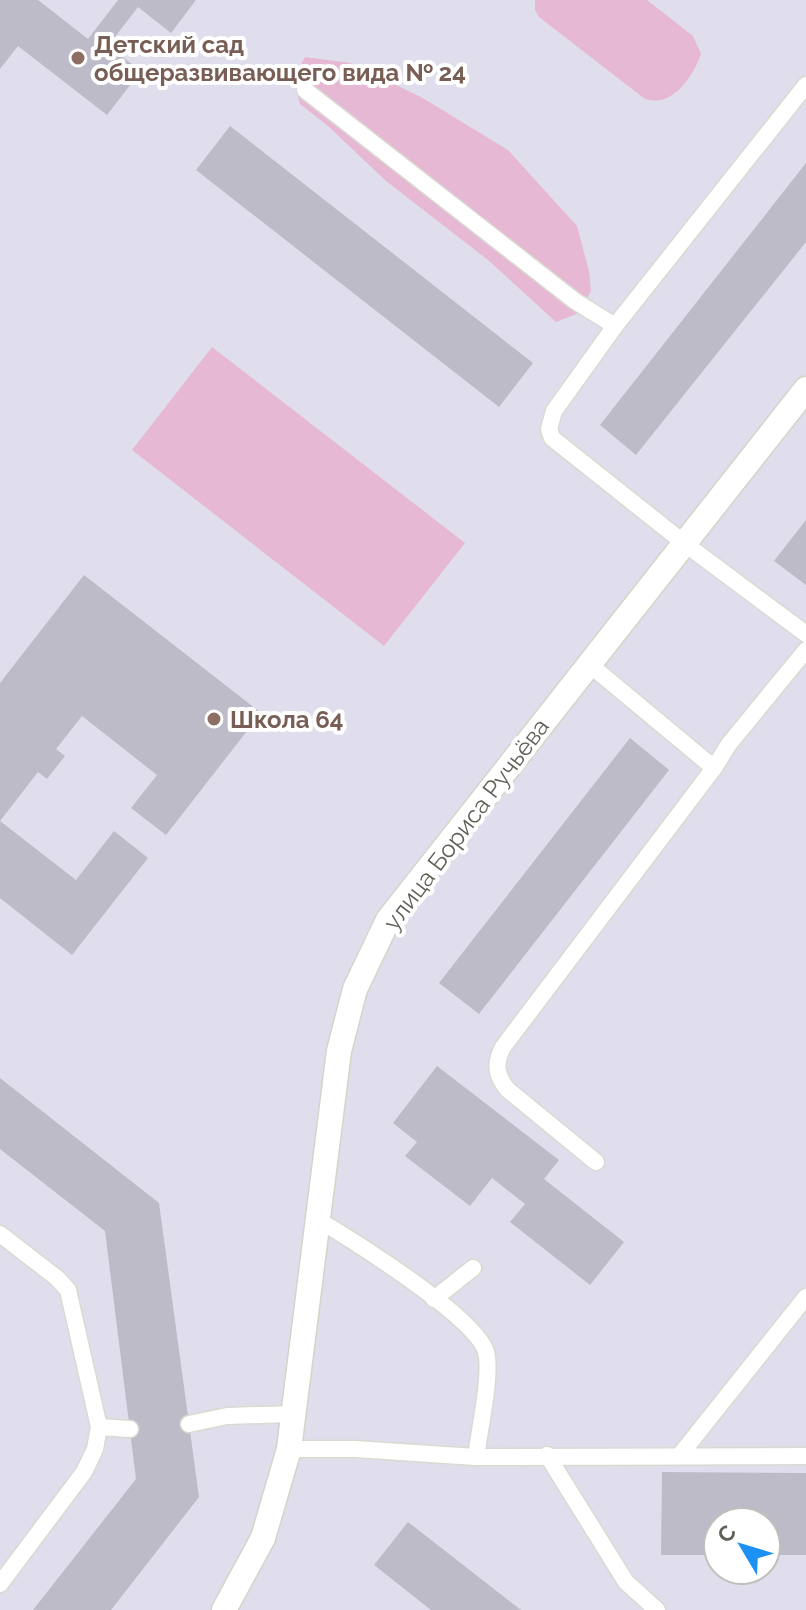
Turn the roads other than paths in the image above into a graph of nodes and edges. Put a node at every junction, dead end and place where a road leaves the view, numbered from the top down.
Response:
1 (806, 85) edge
2 (305, 90) dead end
3 (615, 326) junction
4 (806, 389) edge
5 (684, 543) junction
6 (806, 634) edge
7 (806, 650) edge
8 (589, 664) junction
9 (714, 768) junction
10 (596, 1162) dead end
11 (317, 1219) junction
12 (0, 1234) edge
13 (473, 1268) dead end
14 (806, 1297) edge
15 (434, 1299) junction
16 (292, 1414) junction
17 (189, 1424) dead end
18 (99, 1427) junction
19 (130, 1429) dead end
20 (289, 1449) junction
21 (547, 1455) junction
22 (680, 1455) junction
23 (806, 1456) edge
24 (476, 1457) junction
25 (0, 1584) edge
26 (224, 1610) edge
27 (657, 1610) edge

1 - 3 lane
2 - 3 lane
3 - 5 lane
4 - 5 street, улица Бориса Ручьёва
5 - 6 lane
5 - 8 street, улица Бориса Ручьёва
7 - 9 lane
8 - 9 lane
8 - 11 street, улица Бориса Ручьёва
9 - 10 lane
11 - 15 lane
11 - 16 street, улица Бориса Ручьёва
12 - 18 lane
13 - 15 lane
14 - 22 lane
15 - 24 lane
16 - 17 lane
16 - 20 street, улица Бориса Ручьёва
18 - 19 lane
18 - 25 lane
20 - 24 lane
20 - 26 street, улица Бориса Ручьёва
21 - 22 lane
21 - 24 lane
21 - 27 lane
22 - 23 lane

